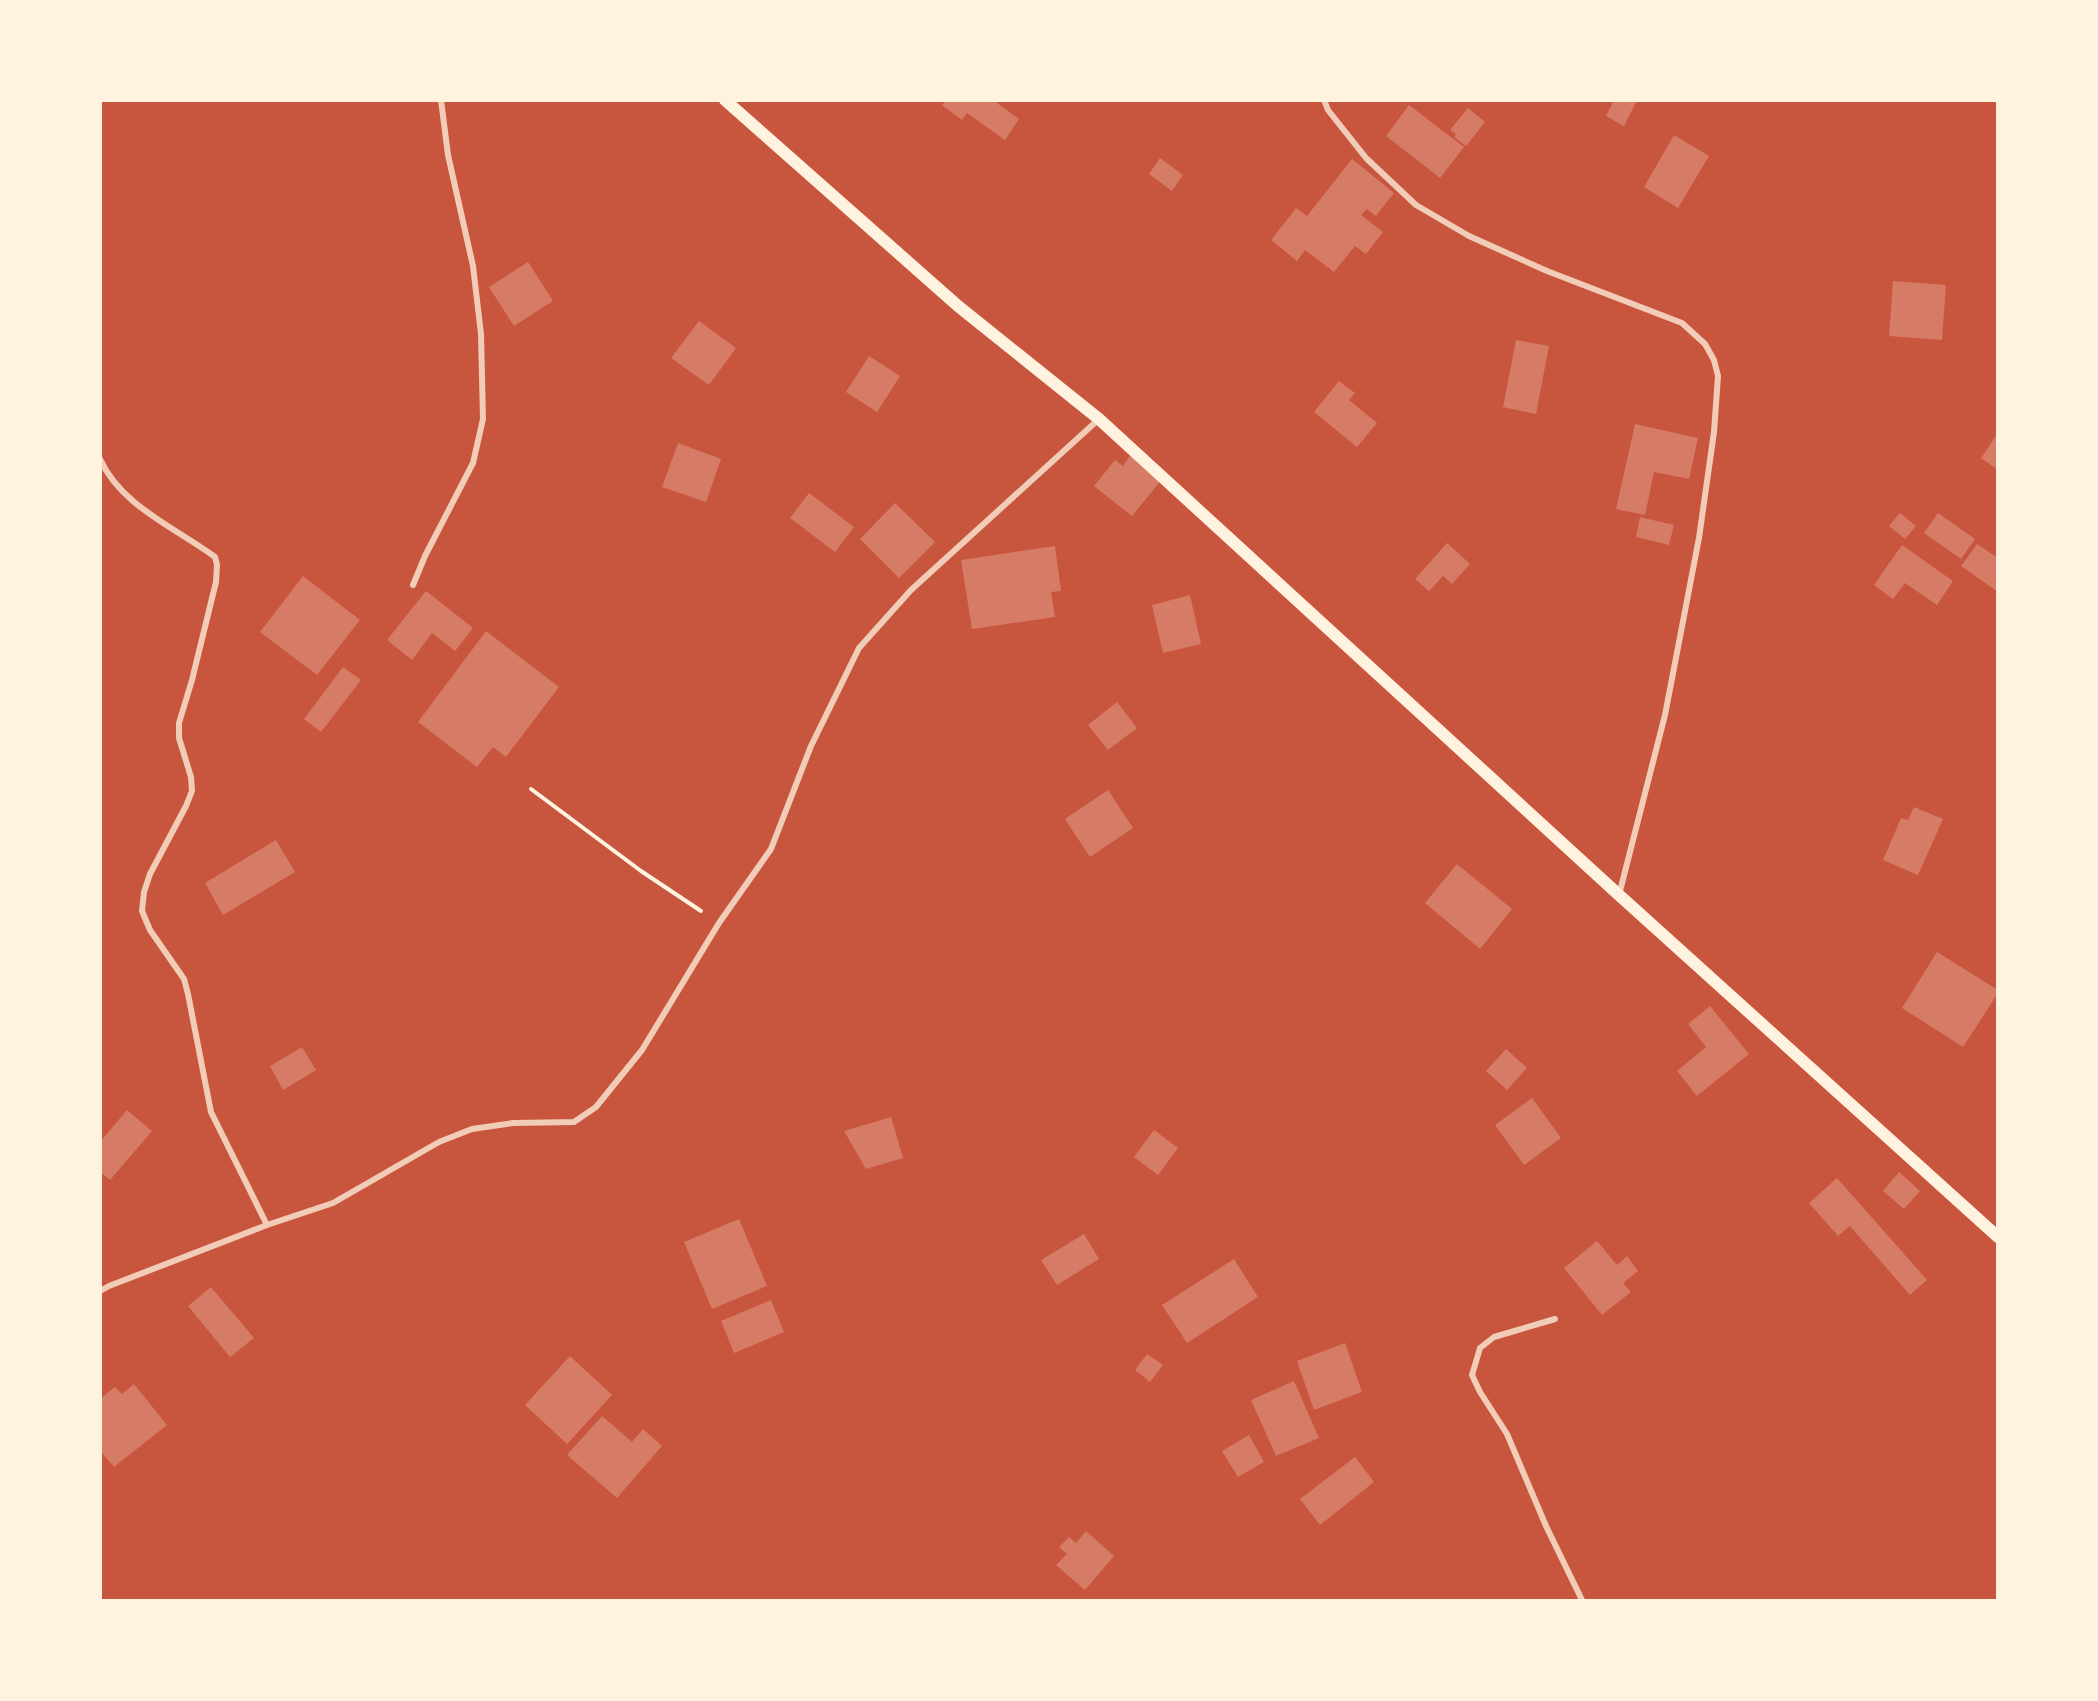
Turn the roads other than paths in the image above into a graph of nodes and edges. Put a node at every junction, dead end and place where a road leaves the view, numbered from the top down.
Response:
1 (441, 100) edge
2 (725, 100) edge
3 (1324, 100) edge
4 (1099, 419) junction
5 (100, 459) edge
6 (413, 585) dead end
7 (1619, 895) junction
8 (267, 1225) junction
9 (1998, 1237) edge
10 (100, 1291) edge
11 (1555, 1319) dead end
12 (1582, 1600) edge

1 - 6 street
2 - 4 main road
3 - 7 street
4 - 7 main road
4 - 8 street
5 - 8 street
7 - 9 main road
8 - 10 street
11 - 12 street

